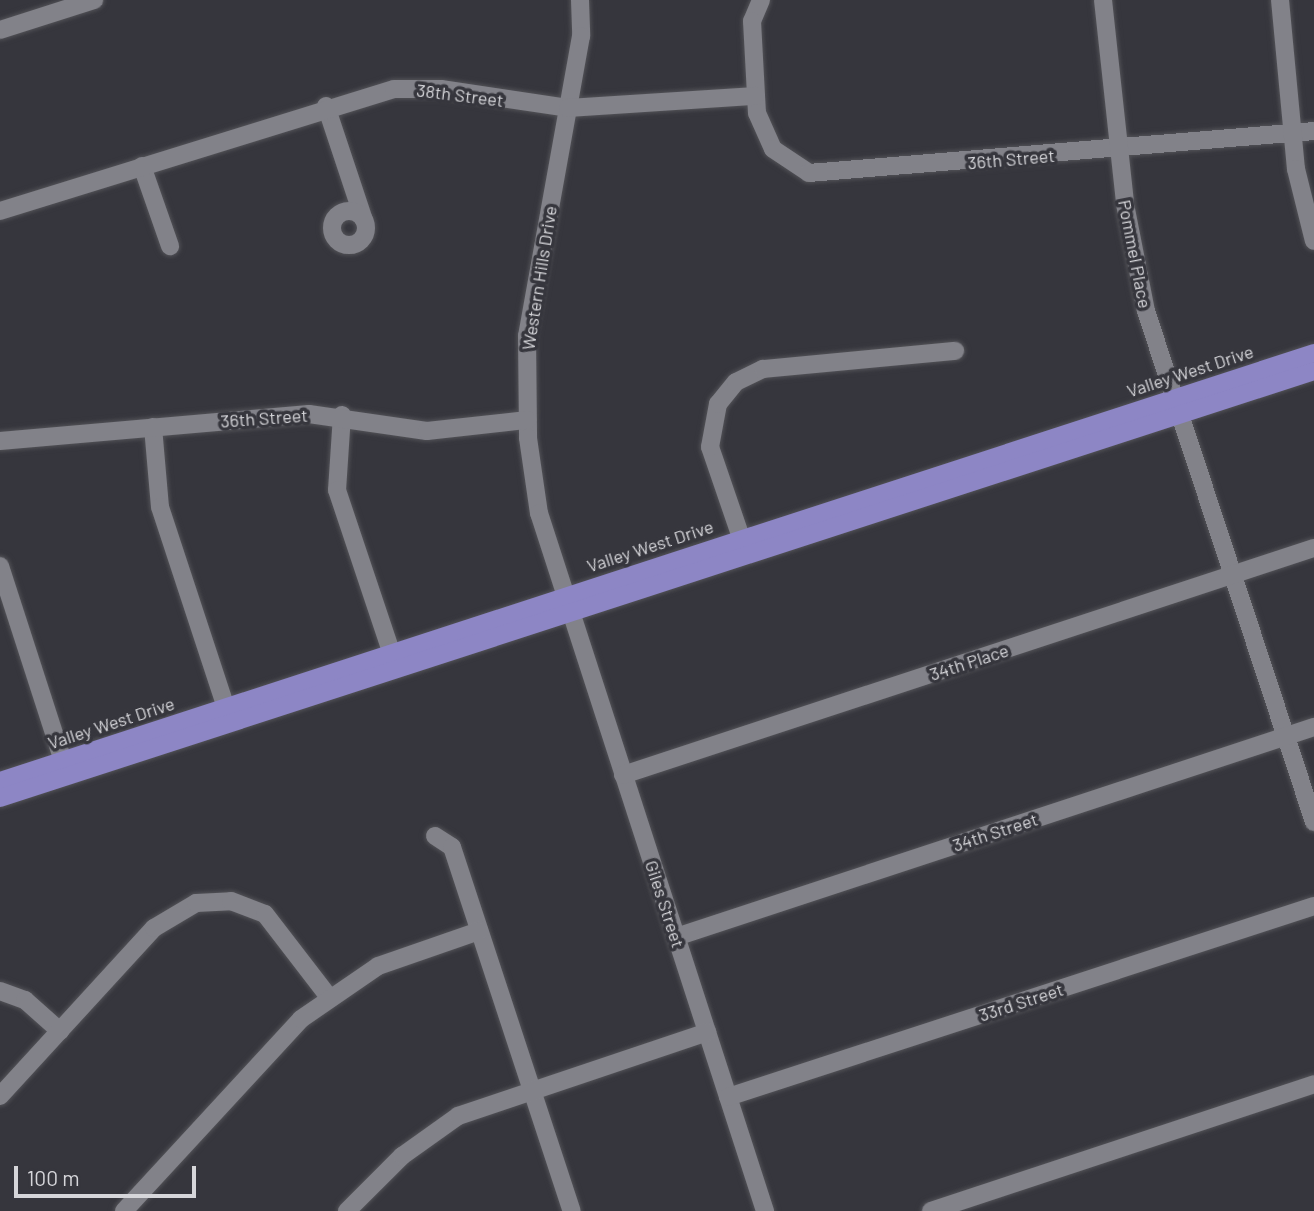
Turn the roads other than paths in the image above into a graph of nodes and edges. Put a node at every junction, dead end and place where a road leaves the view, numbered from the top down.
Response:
1 (94, 0) edge
2 (580, 0) edge
3 (761, 0) edge
4 (1103, 0) edge
5 (1280, 0) edge
6 (0, 30) edge
7 (756, 96) junction
8 (326, 106) junction
9 (568, 108) junction
10 (1314, 131) edge
11 (1293, 133) junction
12 (1118, 150) junction
13 (142, 166) junction
14 (0, 211) edge
15 (364, 220) dead end
16 (1314, 241) edge
17 (170, 246) dead end
18 (955, 351) dead end
19 (1314, 353) edge
20 (1314, 371) edge
21 (1178, 406) junction
22 (342, 415) junction
23 (527, 420) junction
24 (153, 427) junction
25 (0, 441) edge
26 (744, 547) junction
27 (1314, 548) edge
28 (0, 566) edge
29 (1233, 575) junction
30 (568, 605) junction
31 (395, 661) junction
32 (228, 715) junction
33 (1314, 727) edge
34 (1286, 736) junction
35 (65, 768) junction
36 (623, 775) junction
37 (0, 781) edge
38 (0, 798) edge
39 (1314, 822) edge
40 (435, 836) dead end
41 (1314, 906) edge
42 (479, 931) junction
43 (676, 937) junction
44 (0, 991) edge
45 (329, 996) junction
46 (60, 1031) junction
47 (707, 1032) junction
48 (1314, 1084) edge
49 (532, 1089) junction
50 (0, 1096) edge
51 (728, 1097) junction
52 (124, 1211) edge
53 (347, 1211) edge
54 (572, 1211) edge
55 (765, 1211) edge
56 (931, 1211) edge

1 - 6 street
2 - 9 street, Western Hills Drive
3 - 7 street
4 - 12 street, Pommel Place
5 - 11 street
7 - 9 street, 38th Street
7 - 12 street, 36th Street
8 - 9 street, 38th Street
8 - 13 street, 38th Street
8 - 15 street
9 - 23 street, Western Hills Drive
10 - 11 street, 36th Street
11 - 12 street, 36th Street
11 - 16 street
12 - 21 street, Pommel Place
13 - 14 street, 38th Street
13 - 17 street
18 - 26 street
19 - 21 main road, Valley West Drive
20 - 21 main road, Valley West Drive
21 - 26 main road, Valley West Drive
21 - 29 street, Pommel Place
22 - 23 street, 36th Street
22 - 24 street, 36th Street
22 - 31 street
23 - 30 street, Western Hills Drive
24 - 25 street, 36th Street
24 - 32 street
26 - 30 main road, Valley West Drive
27 - 29 street, 34th Place
28 - 35 street
29 - 34 street, Pommel Place
29 - 36 street, 34th Place
30 - 31 main road, Valley West Drive
30 - 36 street, Giles Street
31 - 32 main road, Valley West Drive
32 - 35 main road, Valley West Drive
33 - 34 street, 34th Street
34 - 39 street, Pommel Place
34 - 43 street, 34th Street
35 - 37 main road, Valley West Drive
35 - 38 main road, Valley West Drive
36 - 43 street, Giles Street
40 - 42 street
41 - 51 street, 33rd Street
42 - 45 street
42 - 49 street
43 - 47 street, Giles Street
44 - 46 street
45 - 46 street
45 - 52 street
46 - 50 street
47 - 49 street
47 - 51 street, Giles Street
48 - 56 street
49 - 53 street
49 - 54 street
51 - 55 street, Giles Street

